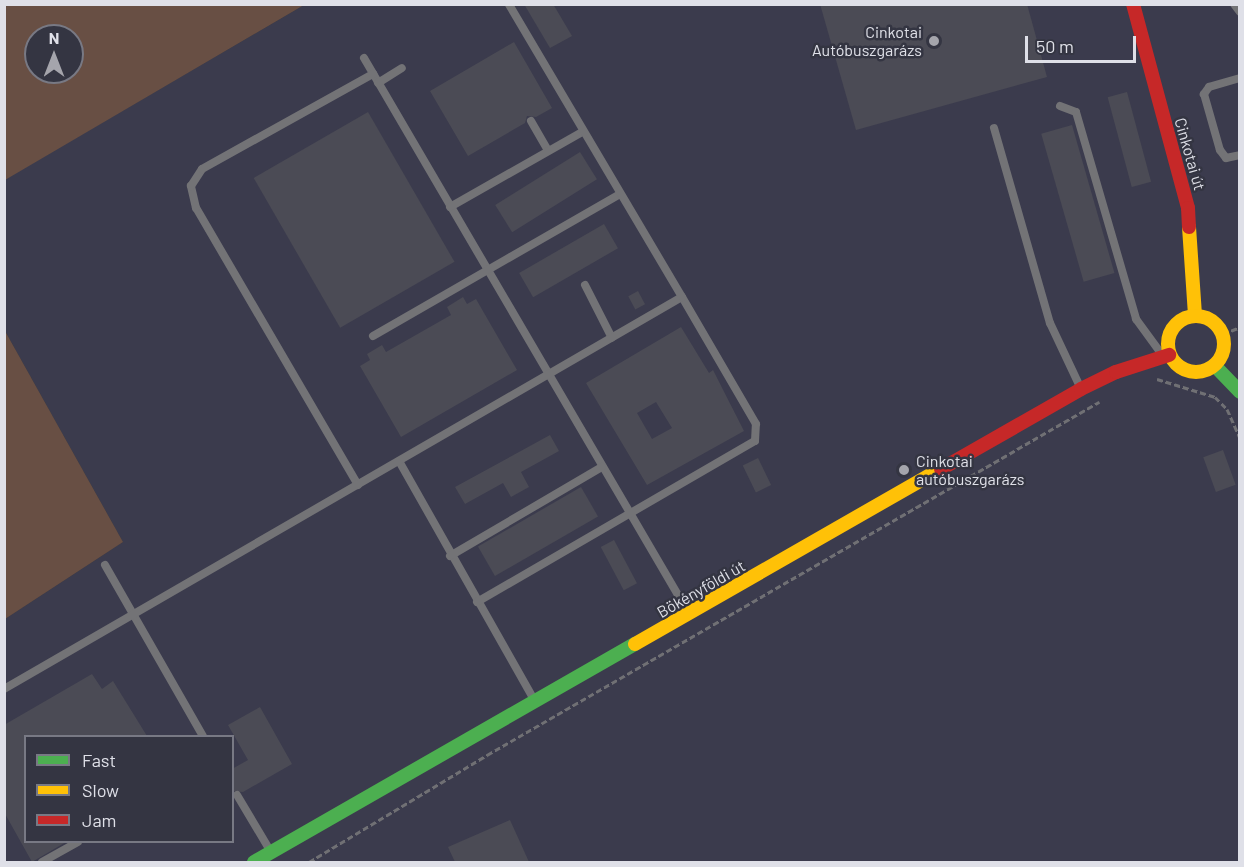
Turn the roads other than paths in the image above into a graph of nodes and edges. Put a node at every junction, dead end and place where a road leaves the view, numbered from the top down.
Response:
1 (509, 4) edge
2 (1133, 4) edge
3 (1234, 4) edge
4 (1239, 12) edge
5 (364, 58) dead end
6 (402, 68) dead end
7 (375, 78) junction
8 (1239, 78) edge
9 (1060, 106) dead end
10 (531, 121) dead end
11 (994, 128) dead end
12 (582, 132) junction
13 (548, 152) junction
14 (1239, 155) edge
15 (618, 195) junction
16 (450, 207) junction
17 (488, 270) junction
18 (585, 285) dead end
19 (681, 297) junction
20 (1195, 315) junction
21 (373, 336) dead end
22 (612, 338) junction
23 (1166, 356) junction
24 (1215, 366) junction
25 (548, 375) junction
26 (1081, 389) junction
27 (1239, 392) edge
28 (399, 461) junction
29 (602, 466) junction
30 (358, 485) junction
31 (631, 516) junction
32 (450, 556) junction
33 (105, 565) dead end
34 (477, 602) junction
35 (133, 613) junction
36 (690, 615) junction
37 (4, 688) edge
38 (536, 703) junction
39 (202, 735) edge
40 (237, 795) dead end
41 (76, 843) edge
42 (271, 852) junction
43 (42, 862) edge
44 (254, 862) edge

1 - 12 lane
2 - 20 street, Cinkotai út
3 - 4 lane
5 - 7 lane
6 - 7 lane
7 - 16 lane
7 - 30 lane
8 - 14 lane
9 - 23 lane
10 - 13 lane
11 - 26 lane
12 - 13 lane
12 - 15 lane
13 - 16 lane
15 - 17 lane
15 - 19 lane
16 - 17 lane
17 - 21 lane
17 - 25 lane
18 - 22 lane
19 - 22 lane
19 - 31 lane
20 - 23 street
20 - 24 street
22 - 25 lane
23 - 24 street
23 - 26 street, Bökényföldi út
24 - 27 street
25 - 28 lane
25 - 29 lane
26 - 36 street, Bökényföldi út
28 - 30 lane
28 - 32 lane
29 - 31 lane
29 - 32 lane
30 - 35 lane
31 - 34 lane
31 - 36 lane
32 - 34 lane
33 - 35 lane
34 - 38 lane
35 - 37 lane
35 - 39 lane
36 - 38 street, Bökényföldi út
38 - 42 street, Bökényföldi út
40 - 42 lane
41 - 43 lane
42 - 44 street, Bökényföldi út

